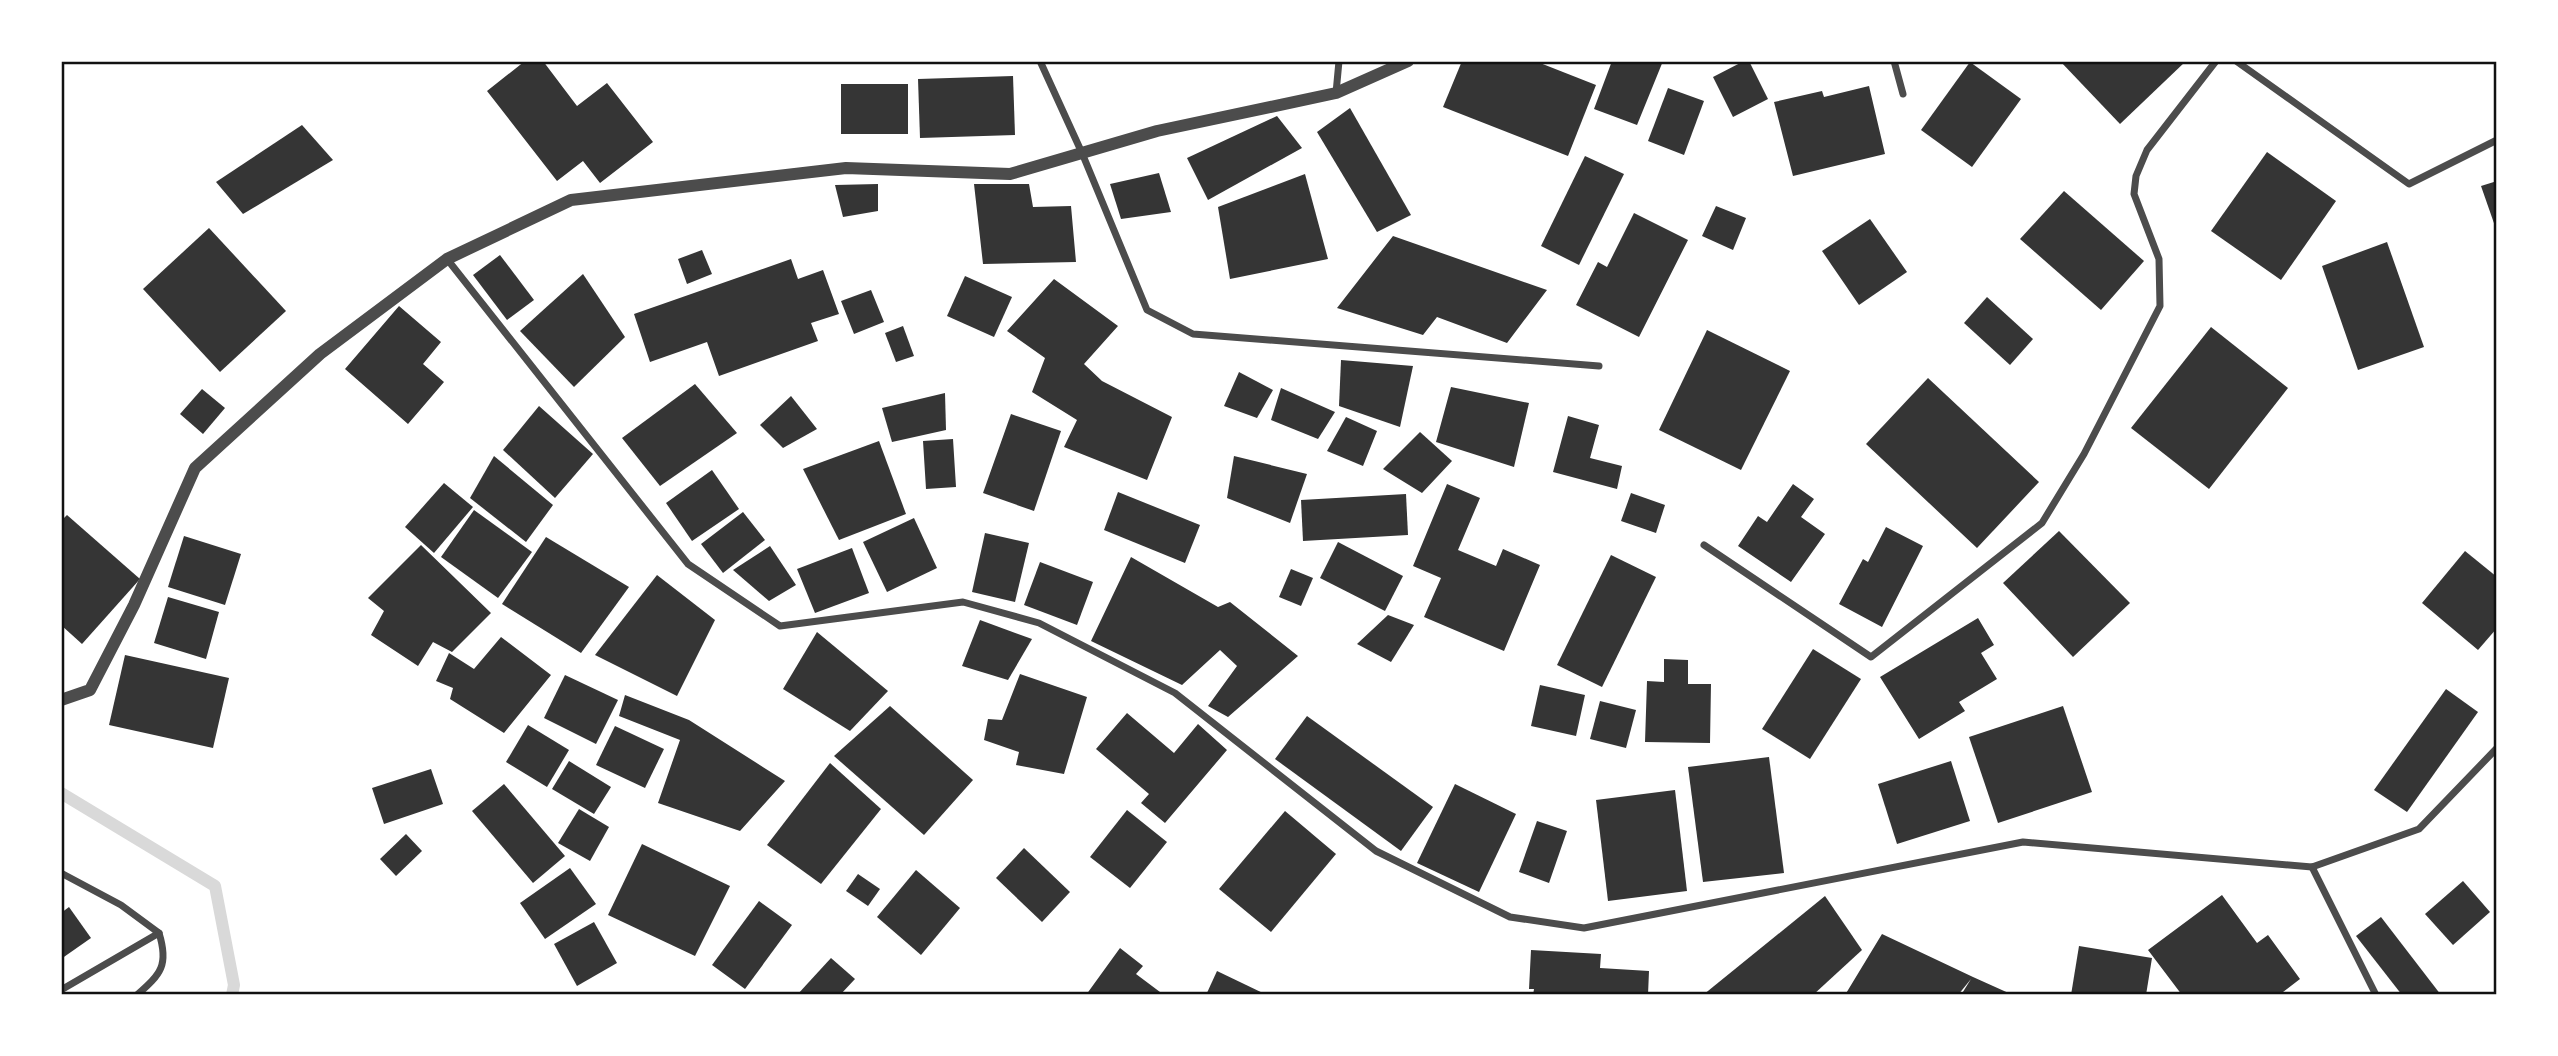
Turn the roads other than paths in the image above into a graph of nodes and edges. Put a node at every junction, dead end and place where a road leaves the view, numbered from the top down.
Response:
1 (1040, 61) edge
2 (1339, 61) edge
3 (1408, 61) edge
4 (1894, 61) edge
5 (2216, 61) edge
6 (2236, 61) edge
7 (1336, 93) junction
8 (1903, 94) dead end
9 (2497, 140) edge
10 (1082, 153) junction
11 (447, 259) junction
12 (1599, 366) dead end
13 (1704, 545) dead end
14 (61, 700) edge
15 (2497, 748) edge
16 (2312, 867) junction
17 (61, 873) edge
18 (159, 933) junction
19 (61, 990) edge
20 (136, 995) edge
21 (2376, 995) edge

1 - 10 street
2 - 7 street
3 - 7 street
4 - 8 street
5 - 13 street
6 - 9 street
7 - 10 street
10 - 11 street
10 - 12 street
11 - 14 street
11 - 16 street
15 - 16 street
16 - 21 street
17 - 18 street
18 - 19 street
18 - 20 street

